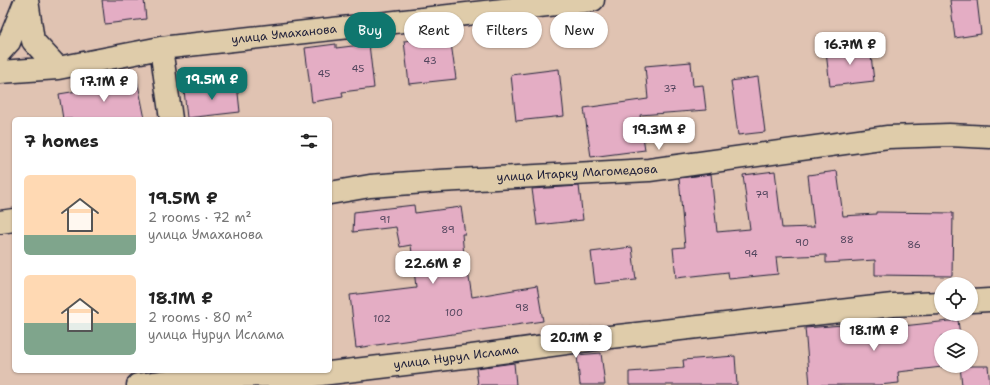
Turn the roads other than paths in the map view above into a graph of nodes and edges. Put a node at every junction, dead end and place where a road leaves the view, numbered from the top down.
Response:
1 (26, 0) edge
2 (593, 0) edge
3 (161, 48) junction
4 (0, 52) edge
5 (58, 68) junction
6 (0, 72) edge
7 (171, 117) edge
8 (990, 136) edge
9 (332, 193) edge
10 (12, 220) edge
11 (0, 222) edge
12 (990, 300) edge
13 (978, 301) edge
14 (934, 303) edge
15 (329, 373) edge
16 (332, 373) edge
17 (209, 377) edge
18 (138, 385) edge

1 - 4 street
1 - 5 street
2 - 3 street, улица Умаханова
3 - 5 street, улица Умаханова
3 - 7 street
5 - 6 street, улица Умаханова
8 - 9 street, улица Итарку Магомедова
10 - 11 street
12 - 13 street
14 - 16 street, улица Нурул Ислама
15 - 17 street, улица Нурул Ислама
17 - 18 street, улица Нурул Ислама

